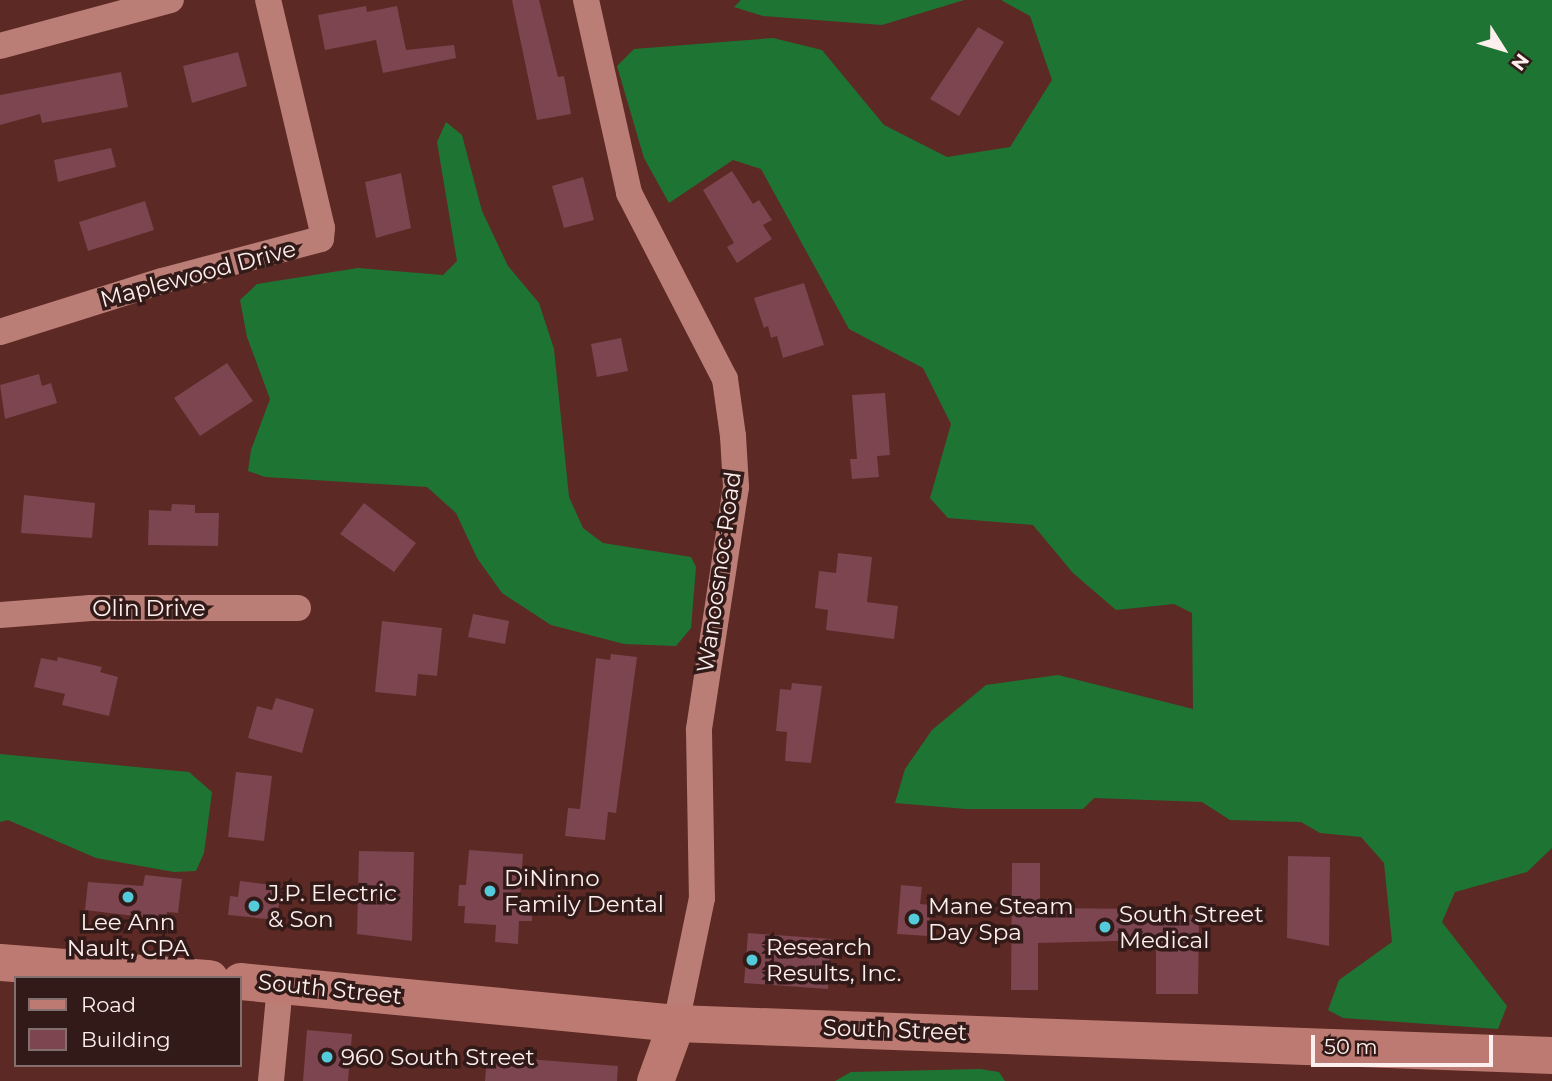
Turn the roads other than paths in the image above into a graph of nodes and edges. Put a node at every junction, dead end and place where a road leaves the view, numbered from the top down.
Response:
1 (171, 0) edge
2 (268, 0) edge
3 (586, 0) edge
4 (0, 46) edge
5 (0, 332) edge
6 (298, 608) dead end
7 (0, 615) edge
8 (0, 962) edge
9 (183, 976) edge
10 (242, 981) edge
11 (279, 985) junction
12 (676, 1023) junction
13 (1552, 1055) edge
14 (271, 1081) edge
15 (655, 1081) edge

1 - 4 street
2 - 5 street, Maplewood Drive
3 - 12 street, Wanoosnoc Road
6 - 7 street, Olin Drive
8 - 9 main road
10 - 11 main road, South Street
11 - 12 main road, South Street
11 - 14 street
12 - 13 main road, South Street
12 - 15 main road, Wanoosnoc Road

